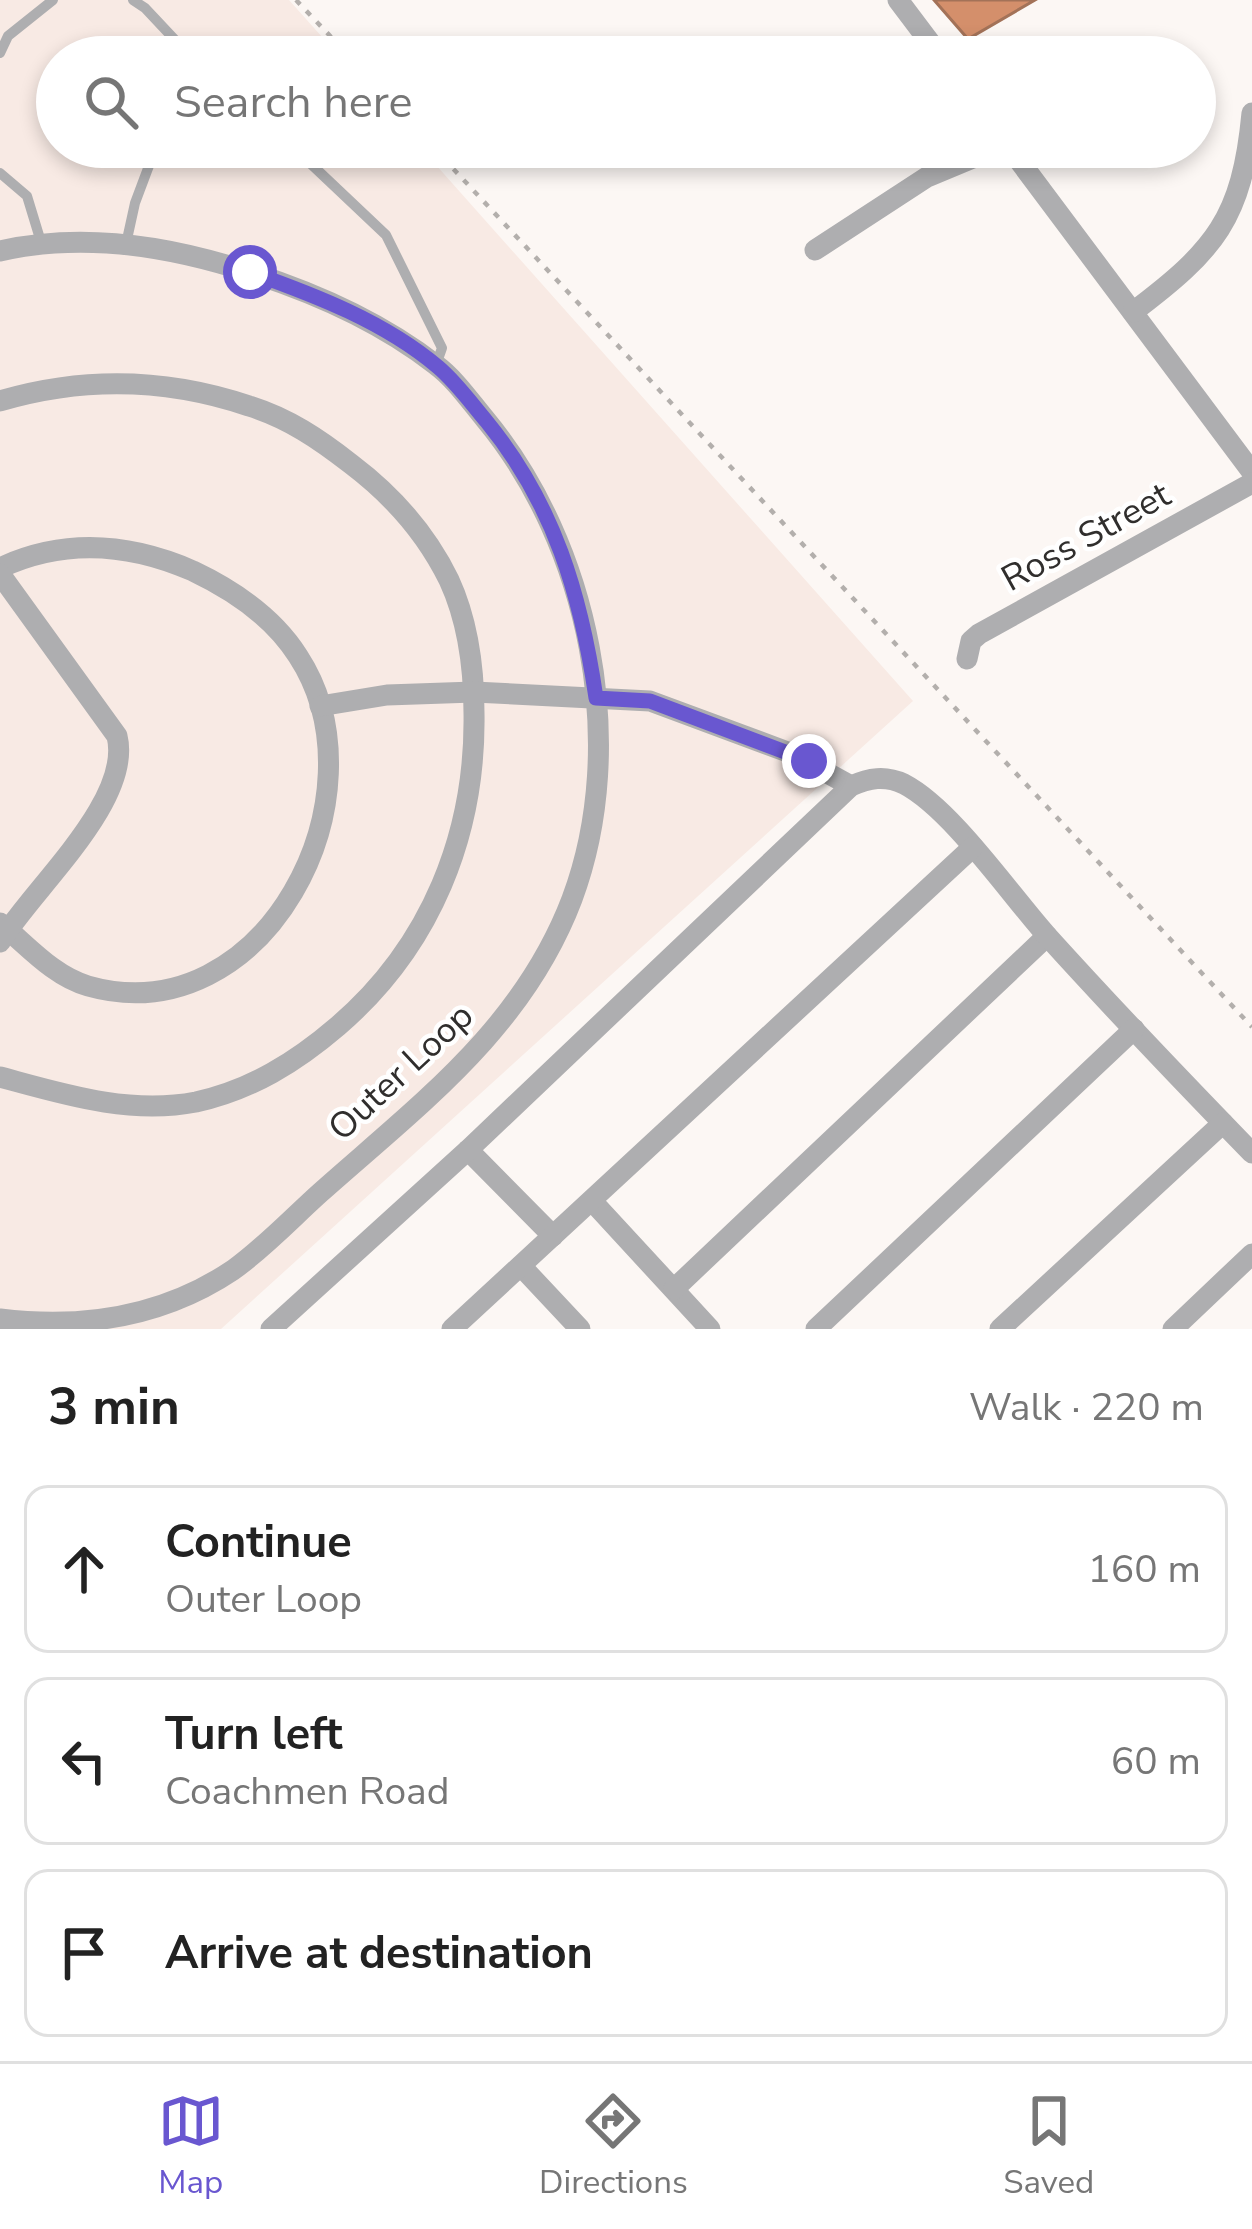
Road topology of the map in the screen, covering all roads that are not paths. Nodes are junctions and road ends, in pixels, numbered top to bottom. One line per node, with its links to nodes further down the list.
1 (53, 0): 6 (lane)
2 (133, 0): 4 (lane)
3 (898, 0): 5 (street)
4 (172, 36)
5 (925, 36)
6 (0, 52)
7 (1252, 113): 17 (street)
8 (148, 168): 14 (lane)
9 (315, 168): 18 (lane)
10 (949, 168): 15 (street)
11 (1025, 168): 17 (street)
12 (0, 173): 13 (lane)
13 (41, 242): 14 (street, Outer Loop); 16 (street, Outer Loop)
14 (126, 244): 18 (street, Outer Loop)
15 (815, 250)
16 (0, 251)
17 (1133, 312): 20 (street)
18 (436, 365): 25 (street, Outer Loop)
19 (0, 401): 24 (street)
20 (1252, 472)
21 (1252, 483): 23 (street, Ross Street)
22 (0, 571): 26 (street); 29 (street)
23 (968, 659)
24 (474, 692): 25 (street); 26 (street); 32 (street)
25 (596, 698): 27 (street); 41 (street, Outer Loop)
26 (320, 706): 29 (street)
27 (851, 786): 28 (street); 34 (street)
28 (973, 848): 30 (street); 36 (street)
29 (3, 932)
30 (1047, 936): 31 (street); 40 (street)
31 (1134, 1029): 33 (street); 46 (street)
32 (0, 1077)
33 (1223, 1124): 35 (street); 47 (street)
34 (468, 1150): 37 (street); 42 (street)
35 (1252, 1154)
36 (592, 1201): 37 (street); 40 (street)
37 (553, 1236): 39 (street)
38 (1252, 1254): 48 (street)
39 (521, 1266): 43 (street); 44 (street)
40 (674, 1289): 45 (street)
41 (0, 1319)
42 (271, 1329)
43 (452, 1329)
44 (580, 1329)
45 (710, 1329)
46 (816, 1329)
47 (1000, 1329)
48 (1173, 1329)

